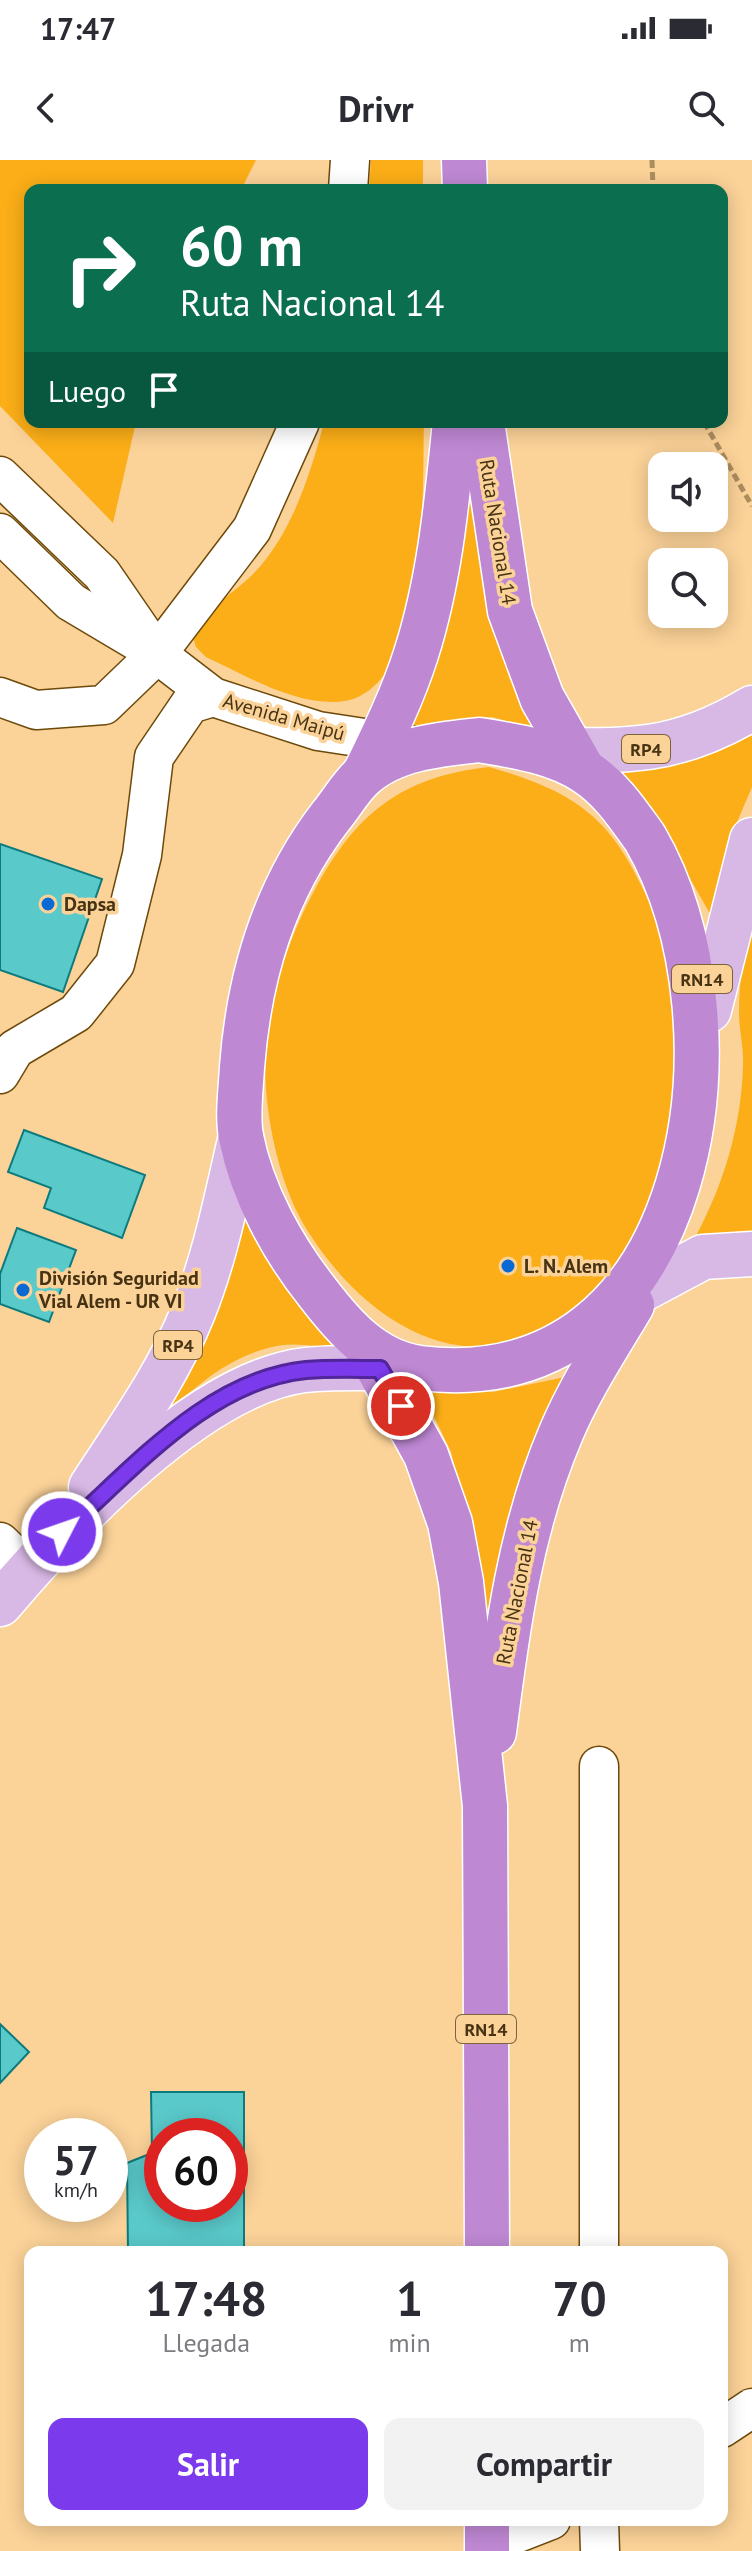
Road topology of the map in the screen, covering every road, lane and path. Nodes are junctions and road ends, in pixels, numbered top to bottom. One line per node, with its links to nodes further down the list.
1 (350, 160): 4 (street)
2 (464, 160): 5 (highway)
3 (652, 160): 6 (path)
4 (348, 184)
5 (465, 184)
6 (653, 184)
7 (297, 428): 14 (street)
8 (454, 428): 19 (highway, Ruta Nacional 14 / RN14)
9 (483, 428): 18 (highway, Ruta Nacional 14 / RN14)
10 (707, 428): 12 (path)
11 (0, 476): 14 (street, Avenida Maipú)
12 (752, 506)
13 (0, 533): 14 (street, Avenida Maipú)
14 (157, 654): 15 (street); 16 (street, Avenida Maipú)
15 (0, 697)
16 (213, 697): 19 (street, Avenida Maipú); 22 (street)
17 (752, 708): 18 (main road, RP4)
18 (562, 756): 19 (highway, RN14); 21 (highway, RN14)
19 (373, 758): 23 (highway, RN14)
20 (752, 840): 21 (main road)
21 (709, 1010): 25 (highway, RN14)
22 (0, 1074)
23 (241, 1136): 26 (highway, RN14); 27 (main road, RP4)
24 (752, 1254): 25 (main road)
25 (637, 1285): 26 (highway, RN14); 31 (highway, Ruta Nacional 14 / RN14)
26 (388, 1362): 27 (main road, RP4); 31 (highway, Ruta Nacional 14 / RN14)
27 (62, 1532): 28 (main road, RP4)
28 (14, 1556): 29 (main road, RP4)
29 (0, 1604)
30 (599, 1766): 33 (street)
31 (485, 1806): 32 (highway, Ruta Nacional 14 / RN14)
32 (487, 2246)
33 (599, 2246)
34 (752, 2408): 35 (street)
35 (728, 2424)
36 (531, 2526): 38 (street)
37 (599, 2526): 39 (street)
38 (487, 2539)
39 (600, 2551)

